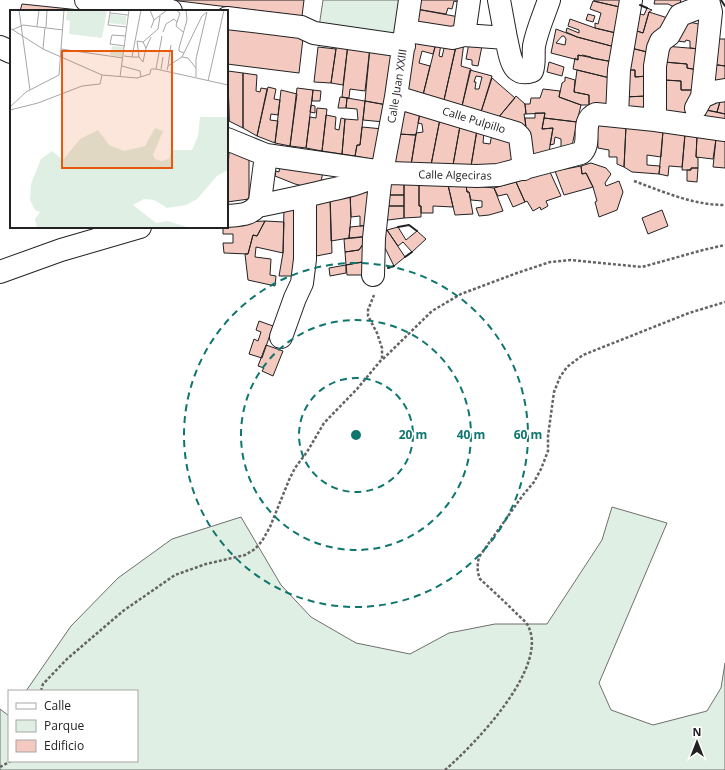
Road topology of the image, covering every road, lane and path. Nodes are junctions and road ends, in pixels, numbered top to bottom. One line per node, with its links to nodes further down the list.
1 (86, 0): 9 (street)
2 (410, 0): 13 (street, Calle Juan XXIII)
3 (469, 0): 12 (street)
4 (499, 0): 14 (street)
5 (549, 0): 14 (street)
6 (631, 0): 21 (street)
7 (705, 0): 22 (street)
8 (708, 0): 15 (street)
9 (163, 10)
10 (228, 18): 13 (street)
11 (725, 24): 15 (street)
12 (464, 35): 13 (street); 14 (street)
13 (405, 38): 19 (street, Calle Juan XXIII)
14 (506, 38)
15 (708, 40): 20 (street)
16 (0, 47): 17 (street)
17 (10, 52)
18 (725, 90): 20 (street)
19 (396, 97): 27 (street, Calle Pulpillo); 28 (street, Calle Juan XXIII)
20 (702, 97): 23 (street)
21 (617, 116): 22 (street, Calle Algeciras); 27 (street, Calle Algeciras)
22 (655, 120): 23 (street, Calle Algeciras)
23 (692, 126): 24 (street, Calle Algeciras)
24 (725, 130)
25 (228, 139): 26 (street, Calle Algeciras)
26 (266, 155): 28 (street, Calle Algeciras); 32 (street)
27 (524, 169): 28 (street, Calle Algeciras)
28 (382, 172): 30 (street); 37 (street, Calle Juan XXIII)
29 (634, 182): 31 (path)
30 (305, 197): 32 (street); 39 (street)
31 (725, 205)
32 (258, 206): 33 (street)
33 (228, 216)
34 (137, 228): 36 (street)
35 (724, 246): 40 (path)
36 (0, 272)
37 (373, 275): 40 (path)
38 (725, 302): 44 (path)
39 (281, 337)
40 (382, 359): 41 (path)
41 (41, 690)
42 (9, 762): 43 (path)
43 (0, 767)
44 (445, 770)

